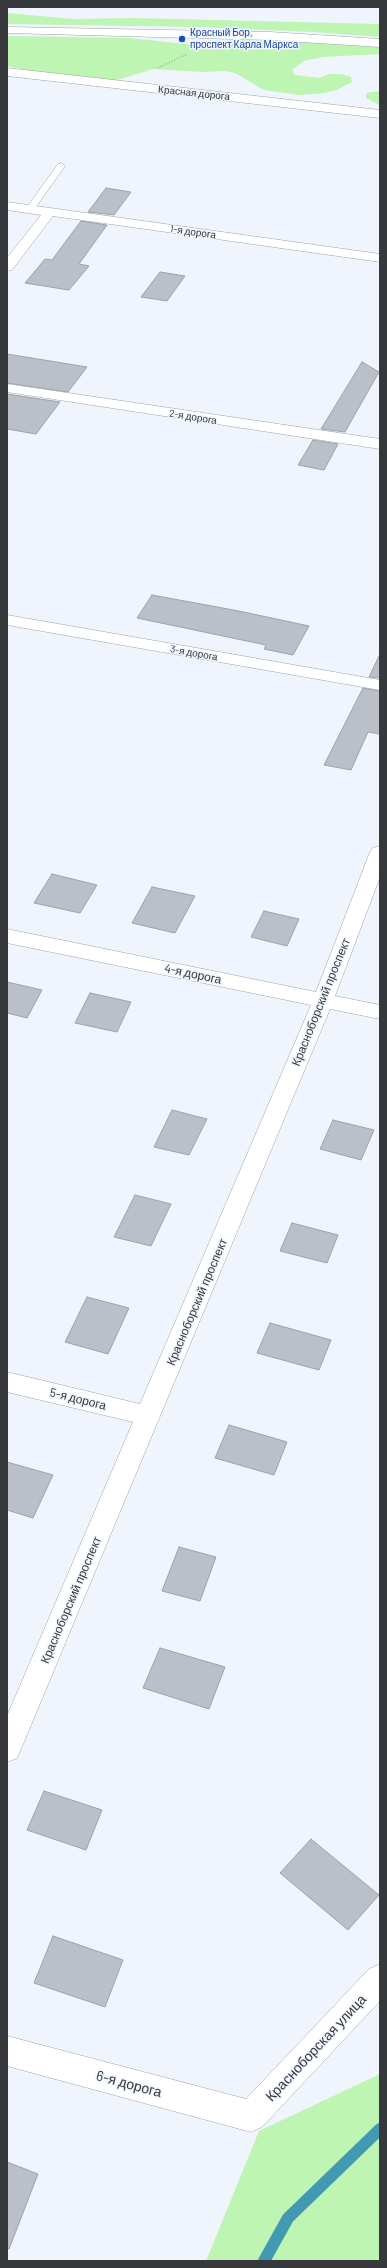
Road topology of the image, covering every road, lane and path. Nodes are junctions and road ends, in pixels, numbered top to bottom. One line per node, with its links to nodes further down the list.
1 (7, 30): 2 (street)
2 (380, 43)
3 (189, 53): 5 (path)
4 (7, 72): 5 (street, Красная дорога)
5 (126, 85): 6 (street, Красная дорога)
6 (380, 114)
7 (61, 166): 9 (lane)
8 (7, 206): 9 (street, 1-я дорога)
9 (30, 209): 10 (street, 1-я дорога)
10 (50, 212): 11 (street, 1-я дорога); 12 (street)
11 (380, 258)
12 (7, 267)
13 (7, 388): 14 (street, 2-я дорога)
14 (380, 444)
15 (7, 620): 16 (street, 3-я дорога)
16 (380, 685)
17 (380, 852): 19 (street, Красноборский проспект)
18 (7, 936): 19 (street, 4-я дорога)
19 (323, 1000): 20 (street, 4-я дорога); 22 (street, Красноборский проспект)
20 (380, 1012)
21 (7, 1382): 22 (street, 5-я дорога)
22 (149, 1416): 23 (street, Красноборский проспект)
23 (7, 1749)
24 (380, 1979): 26 (street, Красноборская улица)
25 (7, 2051): 26 (street, 6-я дорога)
26 (251, 2116)

